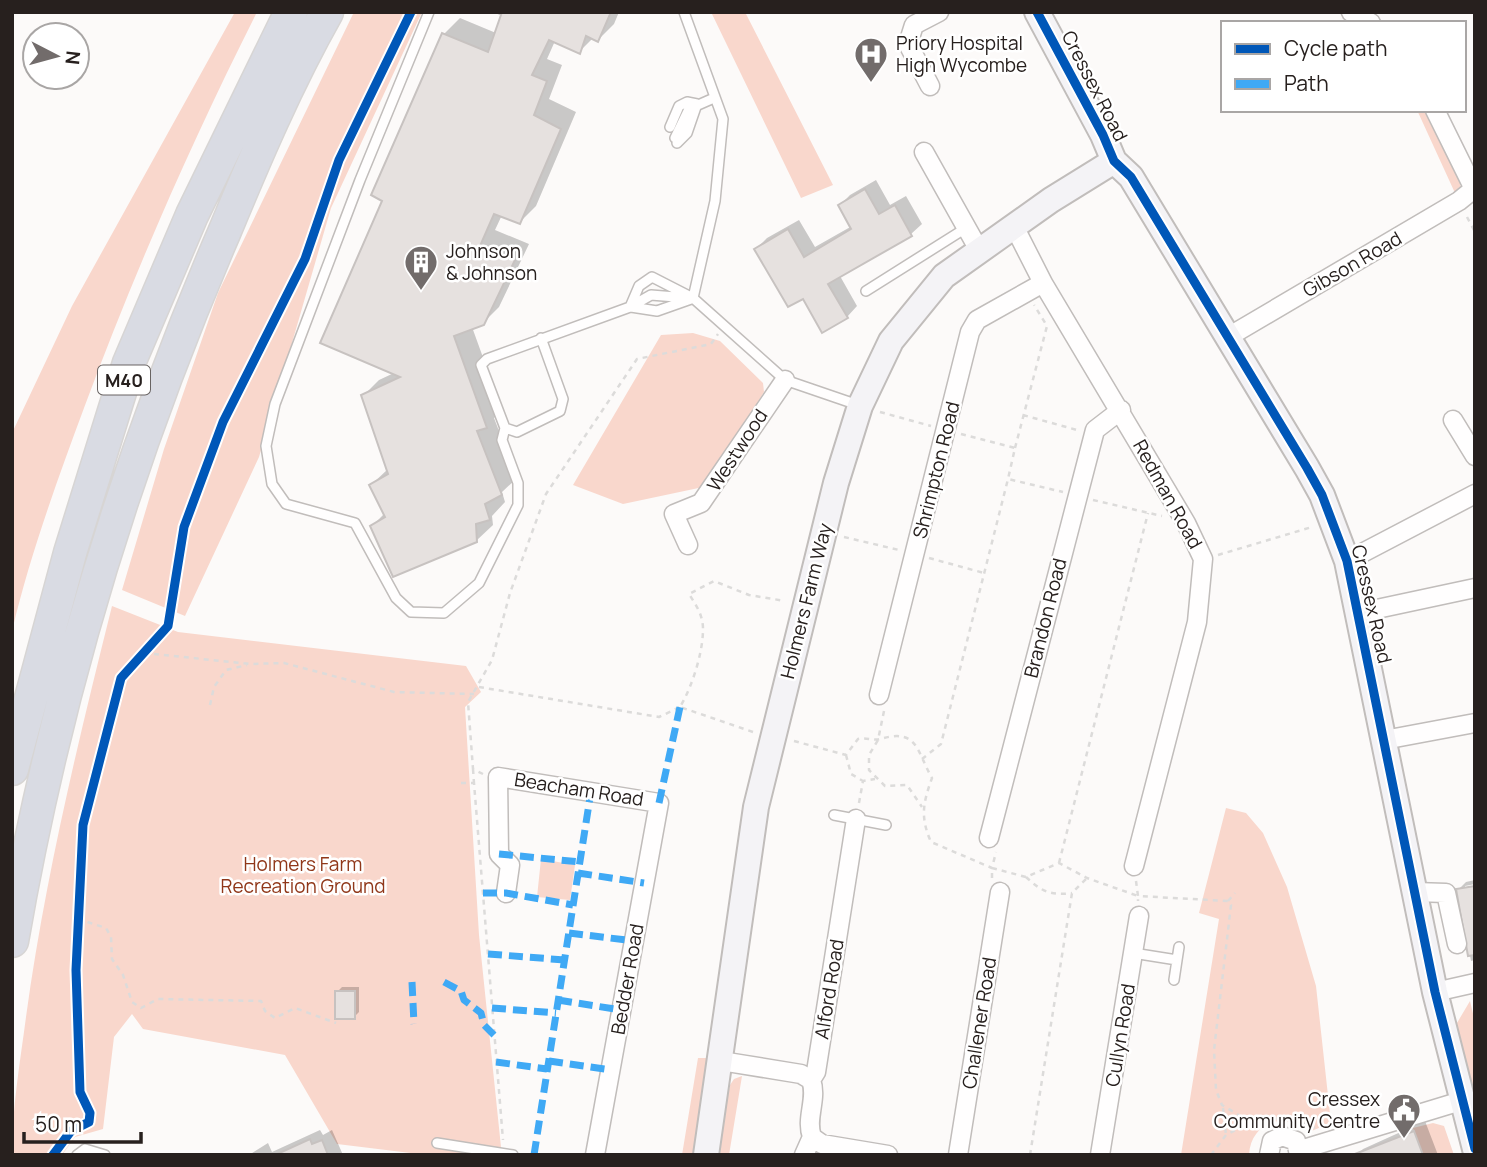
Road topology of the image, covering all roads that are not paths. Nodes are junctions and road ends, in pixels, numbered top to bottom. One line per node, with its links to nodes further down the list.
1 (290, 12): 41 (highway, M40)
2 (327, 12): 52 (highway, M40)
3 (429, 12): 31 (lane)
4 (684, 12): 10 (lane)
5 (939, 12): 9 (street)
6 (1037, 12): 16 (street, Cressex Road)
7 (1351, 12): 8 (street)
8 (1367, 21)
9 (930, 86)
10 (714, 98): 11 (lane); 23 (lane)
11 (697, 104): 13 (lane); 14 (lane)
12 (1436, 112): 17 (street)
13 (670, 127)
14 (676, 141)
15 (924, 152): 18 (street)
16 (1114, 161): 19 (street, Holmers Farm Way); 25 (street, Cressex Road)
17 (1474, 189): 25 (street, Gibson Road)
18 (966, 228): 20 (street); 22 (lane)
19 (1015, 228): 20 (street, Holmers Farm Way); 21 (street, Redman Road)
20 (979, 250): 28 (street, Holmers Farm Way)
21 (1043, 283): 29 (street, Redman Road); 38 (street, Shrimpton Road)
22 (866, 291)
23 (693, 298): 24 (lane); 24 (lane); 24 (lane); 27 (lane)
24 (630, 307): 26 (lane)
25 (1228, 337): 35 (street, Cressex Road)
26 (541, 338): 31 (lane); 31 (lane)
27 (785, 380): 28 (lane); 34 (street, Westwood)
28 (860, 406): 60 (street, Holmers Farm Way)
29 (1121, 410): 46 (street, Brandon Road); 47 (street, Redman Road)
30 (1452, 420): 32 (street)
31 (505, 428)
32 (1475, 456)
33 (1475, 494): 35 (street)
34 (688, 545)
35 (1347, 561): 37 (street, Cressex Road)
36 (1475, 588): 37 (street)
37 (1358, 613): 40 (street, Cressex Road)
38 (879, 695)
39 (1475, 723): 40 (street)
40 (1384, 740): 50 (street, Cressex Road)
41 (12, 769)
42 (659, 803): 48 (street, Beacham Road); 70 (street, Bedder Road)
43 (834, 815): 44 (lane)
44 (856, 820): 45 (lane); 61 (street, Alford Road)
45 (886, 825)
46 (989, 838)
47 (1134, 866)
48 (506, 892)
49 (1000, 892): 74 (street, Challener Road)
50 (1415, 892): 53 (street); 59 (street, Cressex Road)
51 (1139, 916): 55 (street, Cullyn Road)
52 (12, 941)
53 (1457, 944)
54 (1179, 947): 56 (lane)
55 (1133, 953): 56 (lane); 75 (street, Cullyn Road)
56 (1177, 960): 57 (lane)
57 (1174, 980)
58 (1475, 983): 59 (street)
59 (1435, 992): 62 (street, Cressex Road)
60 (720, 1061): 61 (street); 71 (street, Holmers Farm Way)
61 (811, 1080): 63 (street, Alford Road)
62 (1461, 1101): 65 (street, Cressex Road); 66 (street)
63 (811, 1137): 72 (street, Alford Road); 73 (street)
64 (437, 1143): 69 (lane)
65 (1475, 1150)
66 (1299, 1153): 76 (street)
67 (77, 1155): 68 (lane)
68 (105, 1155)
69 (513, 1155)
70 (595, 1155)
71 (706, 1155)
72 (804, 1155)
73 (888, 1155)
74 (958, 1155)
75 (1100, 1155)
76 (1269, 1155)

